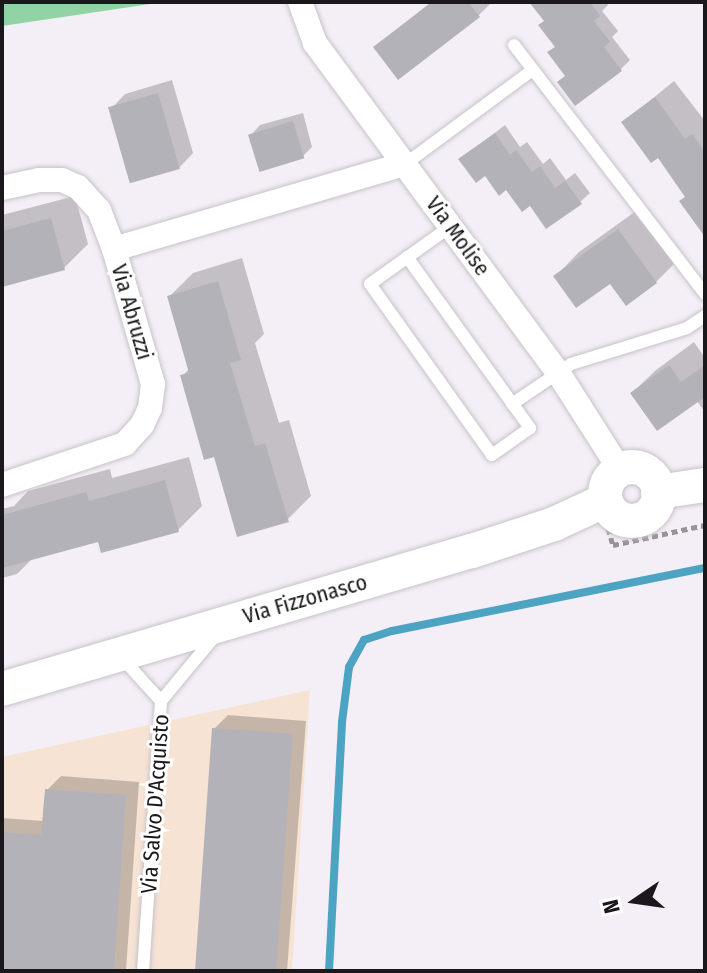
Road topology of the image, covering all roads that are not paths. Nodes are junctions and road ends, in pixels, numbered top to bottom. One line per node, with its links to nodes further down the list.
1 (300, 2): 4 (street, Via Molise)
2 (514, 45): 3 (lane)
3 (531, 71): 4 (lane); 9 (lane)
4 (405, 164): 6 (street, Via Molise); 7 (street, Via Abruzzi)
5 (2, 188): 7 (street)
6 (451, 226): 8 (lane); 11 (street, Via Molise)
7 (114, 249): 14 (street, Via Abruzzi)
8 (407, 257): 12 (lane); 12 (lane)
9 (705, 294)
10 (705, 316): 11 (lane)
11 (557, 371): 12 (lane); 13 (street, Via Molise)
12 (512, 404)
13 (620, 470): 16 (main road); 17 (main road)
14 (2, 485)
15 (705, 485): 16 (main road)
16 (658, 492): 17 (main road)
17 (606, 500): 18 (main road, Via Fizzonasco)
18 (227, 621): 19 (main road, Via Fizzonasco); 21 (lane)
19 (118, 654): 20 (main road, Via Fizzonasco); 21 (lane, Via Salvo D'Acquisto)
20 (2, 689)
21 (161, 701): 22 (lane, Via Salvo D'Acquisto)
22 (143, 971)

